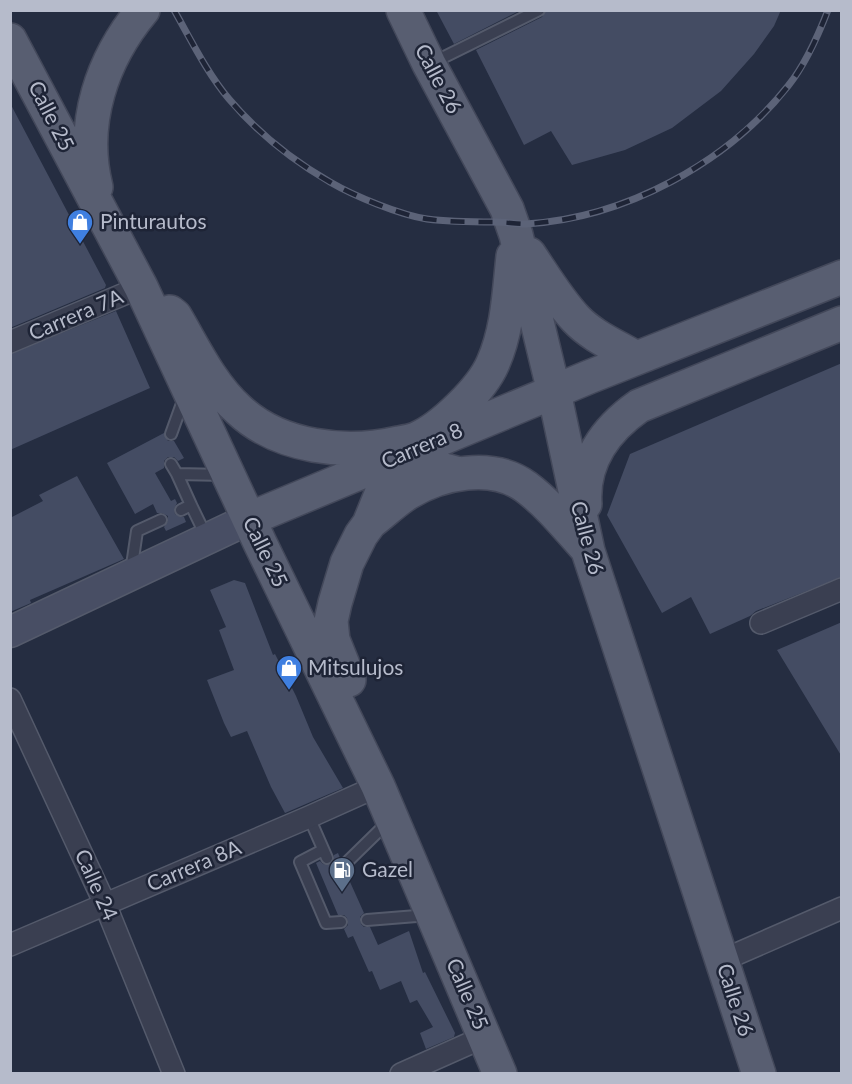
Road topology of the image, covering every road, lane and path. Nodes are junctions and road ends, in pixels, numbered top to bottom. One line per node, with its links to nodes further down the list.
1 (143, 10): 6 (main road)
2 (403, 10): 5 (main road, Calle 26)
3 (539, 10): 5 (lane)
4 (14, 55): 6 (main road, Calle 25)
5 (429, 64): 7 (main road, Calle 26)
6 (105, 220): 9 (main road, Calle 25)
7 (516, 235): 9 (main road); 14 (main road); 18 (main road, Calle 26)
8 (842, 277): 10 (main road, Carrera 8)
9 (141, 287): 12 (street, Carrera 7A); 17 (main road, Calle 25)
10 (736, 317): 13 (main road, Carrera 8); 15 (main road)
11 (842, 323): 15 (main road)
12 (10, 342)
13 (670, 344): 14 (main road, Carrera 8); 16 (main road)
14 (636, 357): 18 (main road, Carrera 8)
15 (744, 364): 16 (main road)
16 (689, 386): 27 (main road)
17 (188, 389): 19 (lane); 22 (main road, Calle 25)
18 (554, 392): 20 (main road, Carrera 8); 27 (main road, Calle 26)
19 (171, 434)
20 (396, 457): 21 (main road); 23 (main road, Carrera 8); 25 (main road)
21 (459, 474): 25 (main road); 27 (main road)
22 (230, 475): 23 (main road, Calle 25); 26 (lane)
23 (249, 519): 26 (street, Carrera 8); 33 (main road, Calle 25)
24 (160, 520): 28 (lane)
25 (369, 524): 33 (main road)
26 (207, 538): 28 (street, Carrera 8)
27 (588, 551): 43 (main road, Calle 26)
28 (131, 575): 31 (street, Carrera 8)
29 (842, 590): 30 (street)
30 (761, 623)
31 (10, 632)
32 (10, 699): 37 (street, Calle 24)
33 (378, 786): 34 (street, Carrera 8A); 35 (main road, Calle 25)
34 (309, 817): 37 (street, Carrera 8A); 41 (lane)
35 (392, 818): 36 (lane); 39 (main road, Calle 25)
36 (344, 866)
37 (105, 904): 42 (street, Carrera 8A); 45 (street, Calle 24)
38 (842, 908): 43 (street)
39 (434, 915): 40 (lane); 44 (main road, Calle 25)
40 (367, 920)
41 (342, 922)
42 (10, 945)
43 (723, 960): 48 (main road, Calle 26)
44 (484, 1037): 46 (street); 47 (main road, Calle 25)
45 (174, 1074)
46 (401, 1074)
47 (500, 1074)
48 (759, 1074)

